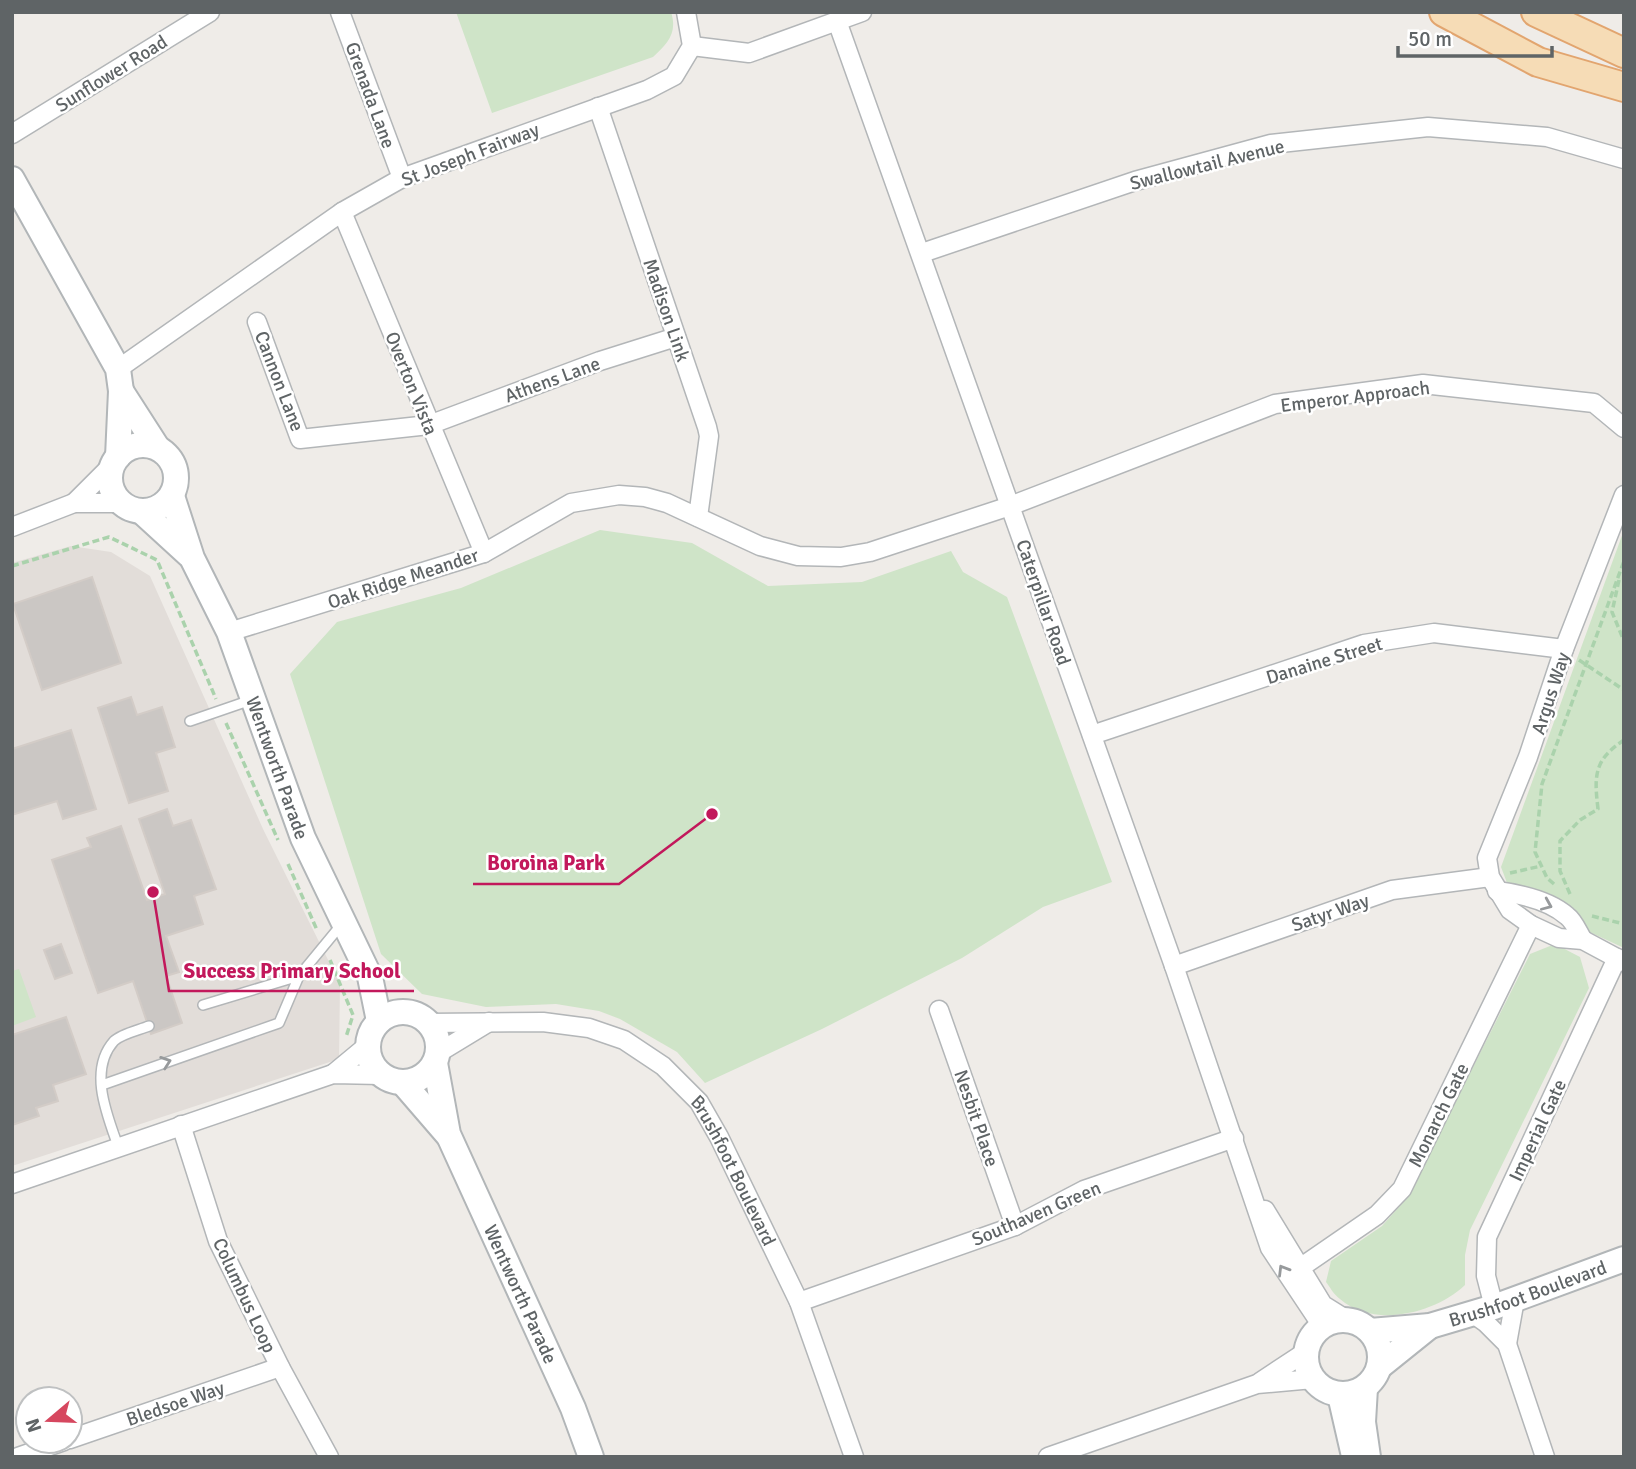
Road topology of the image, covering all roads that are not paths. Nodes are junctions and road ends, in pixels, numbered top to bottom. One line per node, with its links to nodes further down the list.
1 (340, 12): 14 (street, Grenada Lane)
2 (686, 12): 8 (street)
3 (862, 12): 7 (street)
4 (1444, 12): 10 (main road)
5 (1536, 12): 9 (main road)
6 (209, 13): 12 (street, Sunflower Road)
7 (837, 21): 8 (street); 17 (street, Caterpillar Road)
8 (692, 46): 11 (street, St Joseph Fairway)
9 (1624, 53)
10 (1624, 87)
11 (598, 107): 14 (street, St Joseph Fairway); 19 (street, Madison Link)
12 (12, 134)
13 (1624, 159): 17 (street, Swallowtail Avenue)
14 (402, 178): 16 (street, St Joseph Fairway)
15 (12, 179): 20 (street)
16 (342, 212): 20 (street, St Joseph Fairway); 21 (street, Overton Vista)
17 (922, 254): 28 (street, Caterpillar Road)
18 (257, 322): 21 (street, Cannon Lane)
19 (677, 337): 21 (street, Athens Lane); 30 (street, Madison Link)
20 (119, 380): 23 (street); 24 (street)
21 (429, 425): 32 (street, Overton Vista)
22 (1624, 428): 28 (street, Emperor Approach)
23 (156, 447): 24 (street); 26 (street)
24 (115, 461): 27 (street); 29 (street)
25 (1624, 495): 35 (street, Argus Way)
26 (172, 496): 29 (street); 33 (street, Wentworth Parade)
27 (74, 503): 29 (street); 31 (street)
28 (1010, 506): 30 (street, Oak Ridge Meander); 38 (street, Caterpillar Road)
29 (132, 508): 33 (street, Wentworth Parade)
30 (698, 517): 32 (street, Oak Ridge Meander)
31 (12, 527)
32 (484, 553): 34 (street, Oak Ridge Meander)
33 (192, 558): 34 (street, Wentworth Parade)
34 (229, 632): 36 (street, Wentworth Parade)
35 (1564, 649): 38 (street, Danaine Street); 39 (street, Argus Way)
36 (253, 699): 37 (lane); 40 (street, Wentworth Parade)
37 (190, 721)
38 (1092, 735): 44 (street, Caterpillar Road)
39 (1494, 884): 41 (street); 42 (street, one-way to 42); 44 (street, Satyr Way)
40 (342, 924): 45 (lane); 46 (street, Wentworth Parade)
41 (1531, 925): 42 (street); 67 (street, Monarch Gate)
42 (1583, 940): 43 (street)
43 (1620, 960): 70 (street, Imperial Gate)
44 (1174, 966): 61 (street, Caterpillar Road)
45 (299, 976): 47 (lane); 58 (lane, one-way to 45)
46 (369, 977): 49 (street, Wentworth Parade); 50 (street, Wentworth Parade)
47 (203, 1005)
48 (939, 1010): 65 (street, Nesbit Place)
49 (403, 1012): 50 (street); 52 (street)
50 (380, 1021): 54 (street)
51 (489, 1022): 52 (street, Brushfoot Boulevard); 55 (street); 69 (street, Brushfoot Boulevard)
52 (428, 1023): 55 (street)
53 (149, 1026): 58 (lane)
54 (368, 1045): 56 (street); 57 (street)
55 (436, 1058): 57 (street); 60 (street, Wentworth Parade)
56 (333, 1074): 57 (street); 59 (street)
57 (392, 1079): 60 (street, Wentworth Parade)
58 (102, 1085): 62 (lane)
59 (181, 1125): 62 (street); 77 (street, Columbus Loop)
60 (448, 1134): 85 (street, Wentworth Parade)
61 (1234, 1138): 63 (street, Caterpillar Road); 65 (street, Southaven Green)
62 (118, 1146): 64 (street)
63 (1249, 1183): 67 (street, Caterpillar Road); 72 (street, Caterpillar Road, one-way to 63)
64 (12, 1184)
65 (1014, 1226): 69 (street, Southaven Green)
66 (1624, 1259): 68 (street, Brushfoot Boulevard)
67 (1300, 1268): 71 (street, Caterpillar Road)
68 (1521, 1297): 70 (street, Brushfoot Boulevard); 75 (street)
69 (799, 1302): 86 (street, Brushfoot Boulevard)
70 (1483, 1310): 73 (street, Brushfoot Boulevard); 75 (street)
71 (1347, 1320): 72 (street); 74 (street)
72 (1322, 1326): 76 (street)
73 (1430, 1326): 74 (street, Brushfoot Boulevard); 78 (street, Brushfoot Boulevard)
74 (1370, 1331): 78 (street)
75 (1507, 1344): 90 (street)
76 (1307, 1351): 79 (street); 80 (street)
77 (280, 1367): 83 (street, Bledsoe Way); 84 (street, Columbus Loop)
78 (1379, 1367): 81 (street)
79 (1313, 1379): 80 (street); 82 (street)
80 (1257, 1384): 87 (street)
81 (1365, 1388): 82 (street); 89 (street)
82 (1340, 1395): 88 (street)
83 (84, 1434)
84 (329, 1457)
85 (591, 1457)
86 (854, 1457)
87 (1048, 1457)
88 (1354, 1457)
89 (1368, 1457)
90 (1545, 1457)

